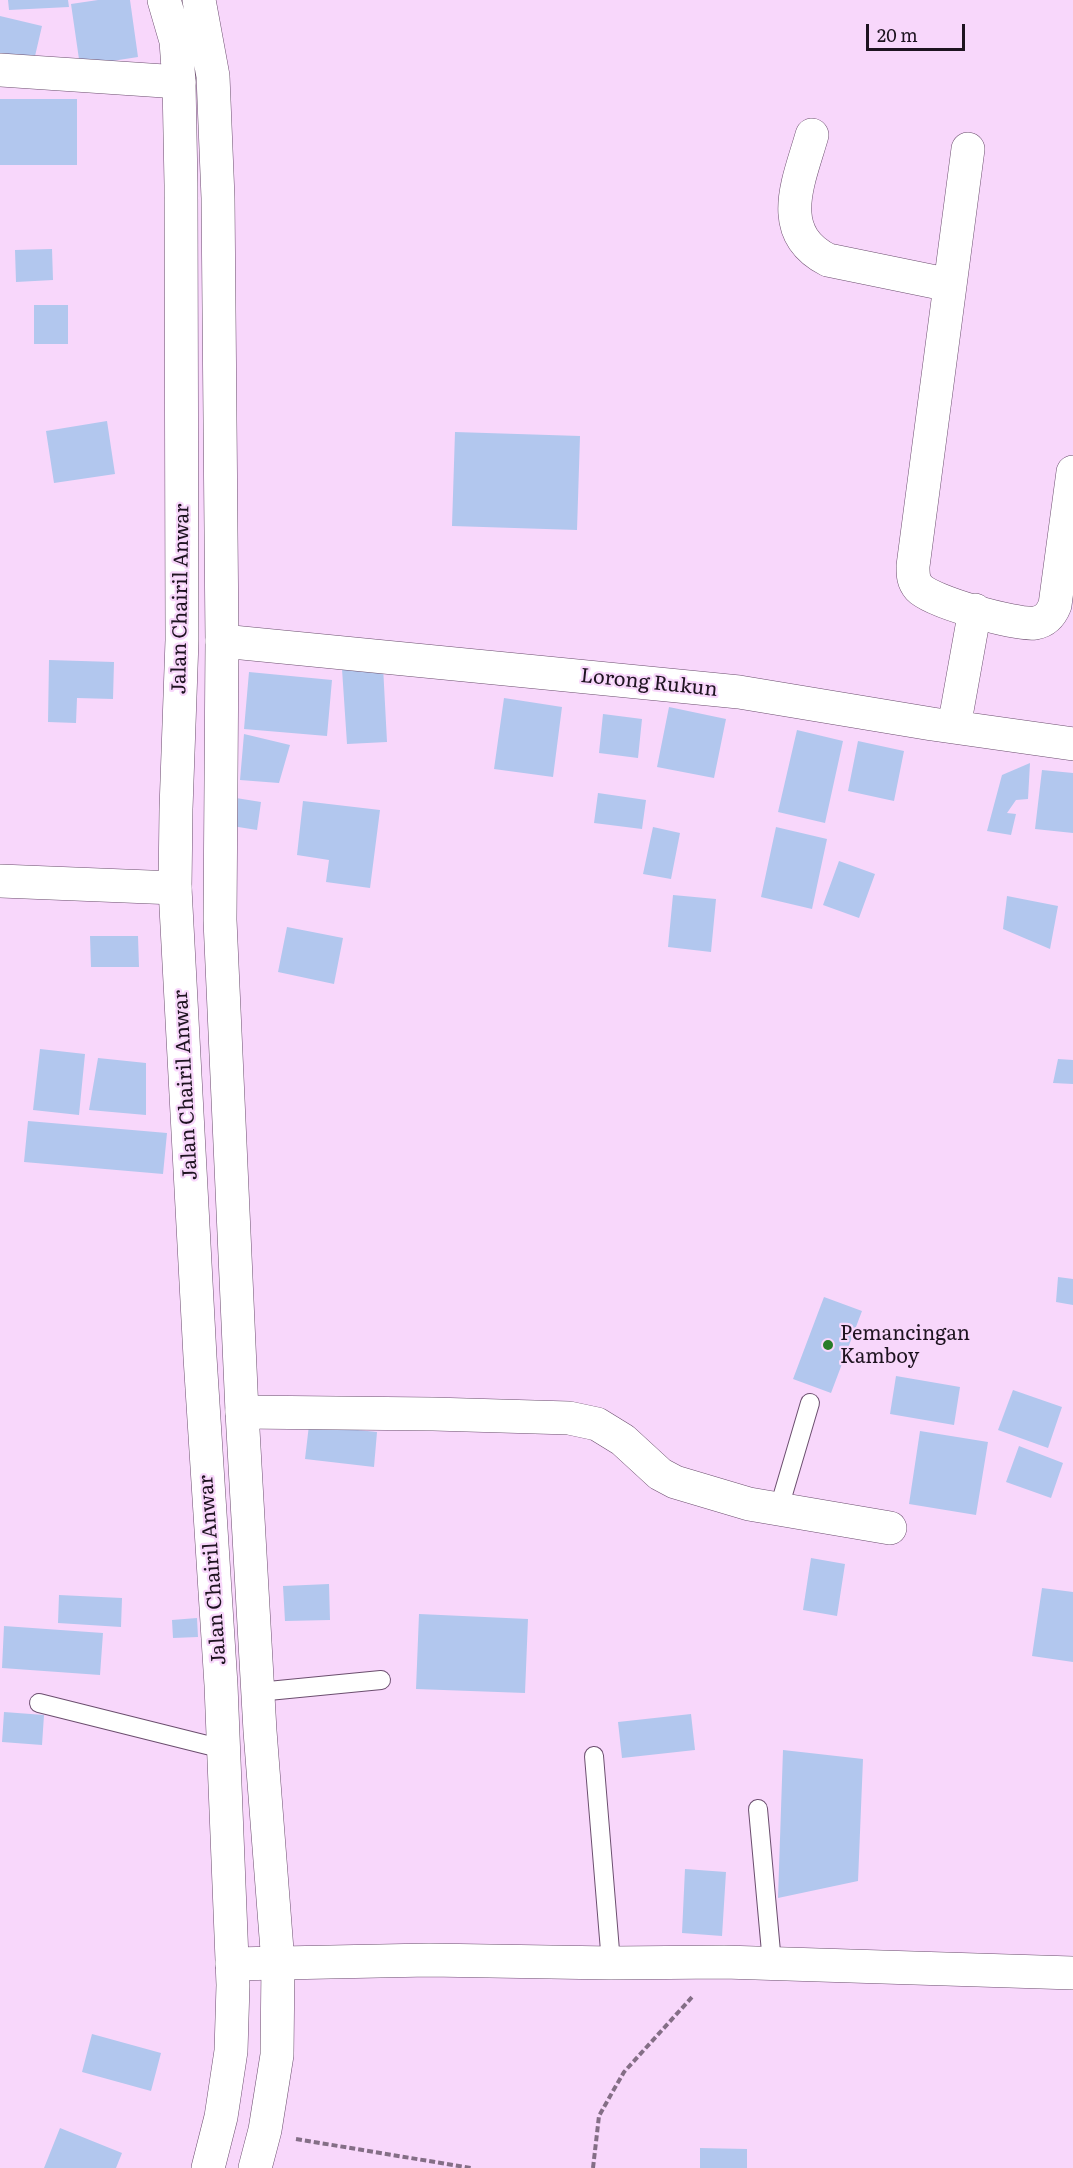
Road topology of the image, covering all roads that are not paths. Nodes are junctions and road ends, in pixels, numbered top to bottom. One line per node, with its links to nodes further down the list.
1 (164, 0): 4 (main road, Jalan Chairil Anwar)
2 (199, 0): 9 (main road, Jalan Chairil Anwar)
3 (0, 70): 4 (main road)
4 (179, 82): 10 (main road, Jalan Chairil Anwar)
5 (812, 135): 7 (main road)
6 (968, 149): 7 (main road)
7 (950, 285): 11 (main road)
8 (1073, 472): 11 (main road)
9 (221, 515): 10 (main road); 12 (main road, Jalan Chairil Anwar)
10 (182, 518): 16 (main road, Jalan Chairil Anwar)
11 (975, 610): 13 (main road)
12 (222, 641): 13 (main road, Lorong Rukun); 18 (main road, Jalan Chairil Anwar)
13 (954, 727): 14 (main road, Lorong Rukun)
14 (1073, 744)
15 (0, 881): 16 (main road)
16 (176, 888): 24 (main road, Jalan Chairil Anwar)
17 (810, 1403): 19 (lane)
18 (242, 1412): 19 (main road); 22 (main road, Jalan Chairil Anwar)
19 (778, 1508): 20 (main road)
20 (890, 1528)
21 (381, 1680): 22 (lane)
22 (258, 1692): 27 (main road, Jalan Chairil Anwar)
23 (39, 1703): 24 (lane)
24 (223, 1749): 29 (main road, Jalan Chairil Anwar)
25 (594, 1756): 28 (lane)
26 (758, 1809): 30 (lane)
27 (278, 1963): 28 (main road); 29 (main road); 33 (main road, Jalan Chairil Anwar)
28 (611, 1963): 30 (main road)
29 (232, 1964): 32 (main road, Jalan Chairil Anwar)
30 (772, 1964): 31 (main road)
31 (1073, 1973)
32 (208, 2168)
33 (255, 2168)

